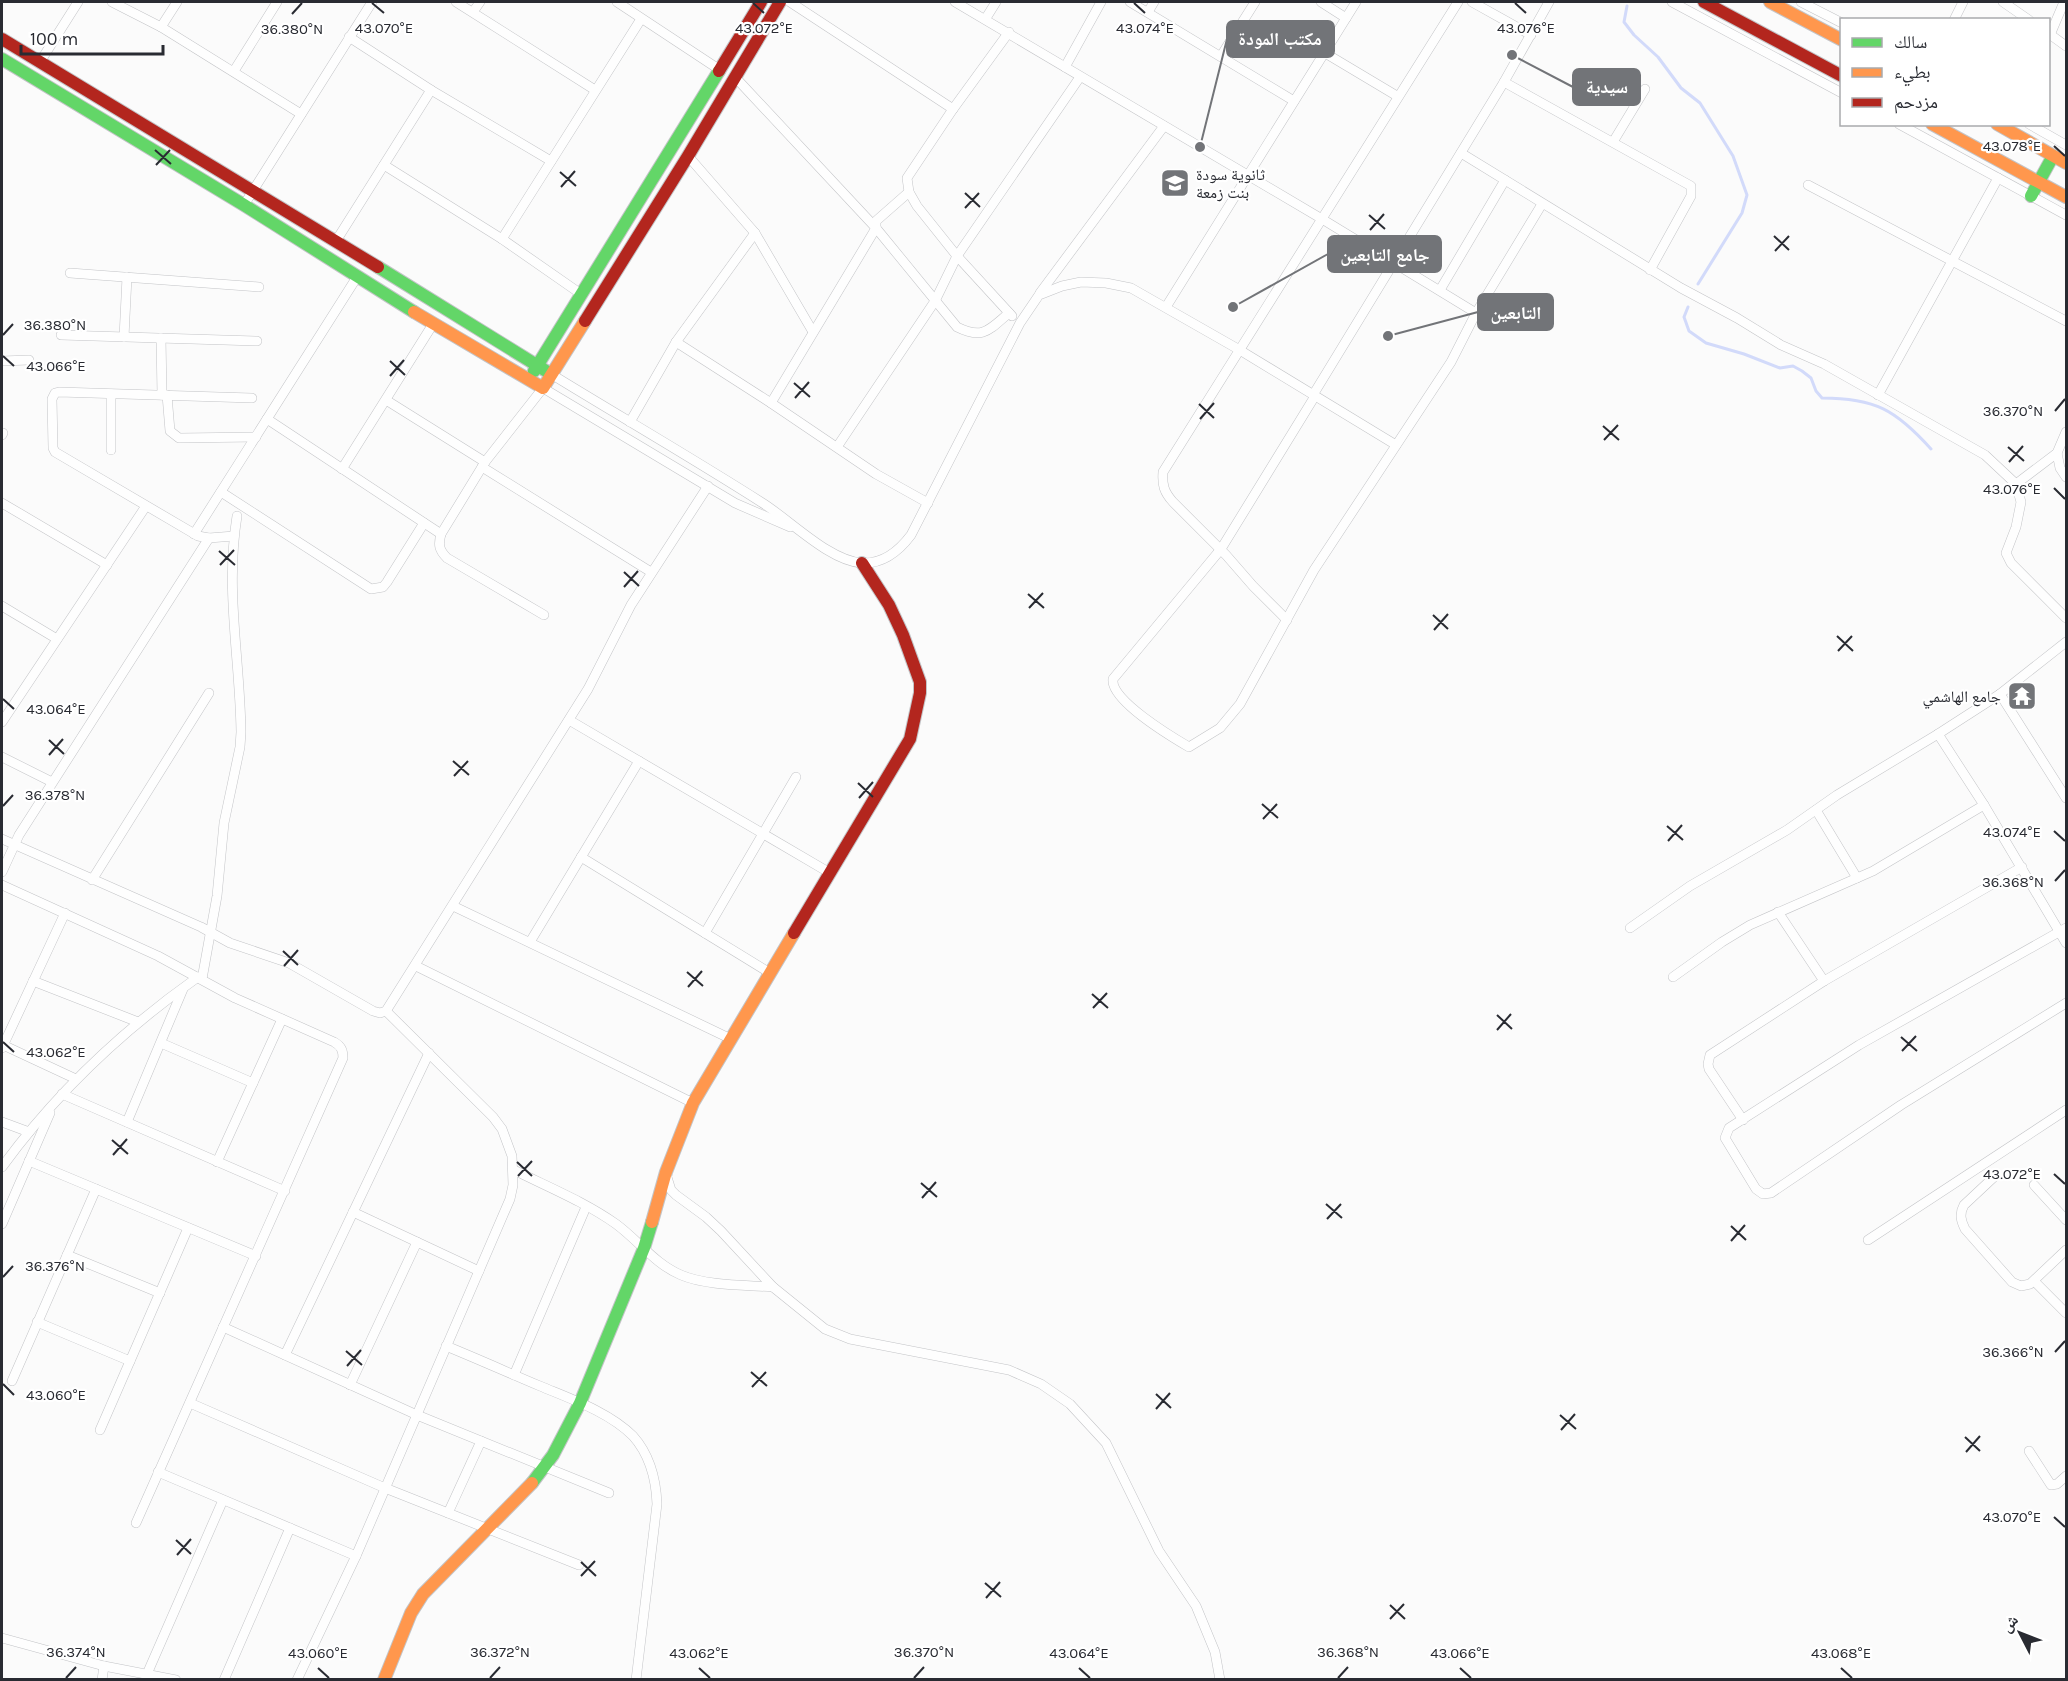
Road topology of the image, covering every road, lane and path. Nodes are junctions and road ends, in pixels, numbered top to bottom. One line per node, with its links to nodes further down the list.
1 (78, 2): 50 (street)
2 (112, 2): 38 (street)
3 (177, 2): 38 (street)
4 (277, 2): 53 (street)
5 (372, 2): 43 (street)
6 (456, 2): 30 (street)
7 (480, 2): 30 (street)
8 (617, 2): 36 (street)
9 (761, 2): 52 (street)
10 (780, 2): 55 (street)
11 (790, 2): 64 (street)
12 (955, 2): 32 (street)
13 (996, 2): 32 (street)
14 (1101, 2): 51 (street)
15 (1130, 2): 31 (street)
16 (1154, 2): 31 (street)
17 (1255, 2): 48 (street)
18 (1321, 2): 33 (street)
19 (1356, 2): 33 (street)
20 (1458, 2): 62 (street)
21 (1472, 2): 41 (street)
22 (1549, 2): 41 (street)
23 (1672, 2): 61 (street)
24 (1704, 2): 54 (street)
25 (1770, 2): 45 (street)
26 (1801, 2): 37 (street)
27 (1963, 2): 34 (street)
28 (2003, 2): 35 (street)
29 (2064, 2): 40 (street)
30 (473, 12): 60 (street)
31 (1148, 12): 48 (street)
32 (986, 18): 39 (street)
33 (1346, 18): 47 (street)
34 (1955, 18)
35 (2026, 18)
36 (642, 19): 52 (street); 60 (street)
37 (1840, 22)
38 (161, 27): 53 (street)
39 (1009, 32): 51 (street); 64 (street)
40 (2050, 32)
41 (1531, 35): 57 (street)
42 (2050, 35): 46 (street)
43 (349, 37): 59 (street); 65 (street)
44 (2, 39): 50 (street)
45 (1840, 39)
46 (2067, 46)
47 (1325, 53): 62 (street); 63 (street)
48 (1221, 56): 63 (street)
49 (2, 59): 89 (street)
50 (40, 62): 84 (street)
51 (1065, 67): 56 (street)
52 (720, 70): 105 (street)
53 (234, 71): 65 (street)
54 (1840, 75)
55 (735, 77): 74 (street); 92 (street)
56 (1080, 77): 66 (street); 96 (street)
57 (1504, 82): 71 (street); 73 (street)
58 (1645, 89): 71 (street)
59 (431, 90): 76 (street); 78 (street)
60 (595, 90): 76 (street)
61 (1840, 92)
62 (1397, 96): 91 (street)
63 (1294, 101): 79 (street)
64 (953, 109): 85 (street)
65 (301, 114): 84 (street)
66 (1164, 126): 79 (street); 106 (street)
67 (1903, 126): 80 (street)
68 (1936, 126): 82 (street)
69 (2000, 126): 75 (street)
70 (2033, 126): 72 (street)
71 (1613, 142): 99 (street)
72 (2067, 145)
73 (1461, 153): 81 (street); 98 (street)
74 (688, 156): 93 (street); 124 (street)
75 (2053, 156): 77 (street); 82 (street)
76 (551, 161): 94 (street)
77 (2067, 163)
78 (384, 165): 94 (street); 95 (street)
79 (1248, 176): 91 (street); 108 (street)
80 (1998, 178): 86 (street); 97 (street)
81 (1505, 180): 88 (street); 104 (street)
82 (2039, 182): 86 (street); 87 (street)
83 (1808, 185): 97 (street)
84 (254, 190): 89 (street); 95 (street)
85 (909, 192): 92 (street); 96 (street)
86 (2031, 196): 90 (street)
87 (2067, 197)
88 (1542, 204): 99 (street); 110 (street)
89 (244, 205): 102 (street)
90 (2067, 215)
91 (1322, 219): 98 (street); 120 (street)
92 (876, 228): 107 (street); 114 (street)
93 (755, 233): 114 (street); 119 (street)
94 (502, 239): 105 (street)
95 (336, 241): 123 (street)
96 (957, 256): 107 (street); 109 (street)
97 (1953, 262): 111 (street); 128 (street)
98 (1394, 264): 104 (street); 130 (street)
99 (1650, 270): 128 (street)
100 (70, 273): 101 (street)
101 (127, 277): 103 (street); 116 (street)
102 (357, 277): 113 (street); 134 (street)
103 (260, 287)
104 (1440, 290): 110 (street)
105 (581, 294): 123 (street)
106 (1039, 295): 108 (street); 112 (street)
107 (935, 301): 109 (street); 139 (street)
108 (1166, 307): 120 (street)
109 (1009, 313): 112 (street)
110 (1476, 313): 138 (street)
111 (2067, 321)
112 (1020, 323): 149 (street)
113 (433, 324): 125 (street); 132 (street)
114 (813, 332): 133 (street)
115 (61, 335): 116 (street)
116 (124, 337): 117 (street)
117 (161, 338): 118 (street); 129 (street)
118 (257, 341)
119 (676, 342): 133 (street); 135 (street)
120 (1238, 349): 130 (street); 158 (street)
121 (29, 360): 122 (street)
122 (2, 361)
123 (537, 365): 124 (street); 125 (street)
124 (552, 374): 126 (street); 135 (street)
125 (529, 379): 126 (street)
126 (543, 388): 142 (street); 146 (street)
127 (111, 394): 129 (street); 140 (street); 150 (street)
128 (1878, 394): 145 (street)
129 (165, 395): 131 (street); 137 (street)
130 (1314, 395): 138 (street); 158 (street)
131 (252, 398)
132 (386, 400): 142 (street); 143 (street)
133 (771, 403): 139 (street)
134 (267, 420): 137 (street); 143 (street)
135 (630, 422): 153 (street)
136 (2067, 432): 141 (street)
137 (256, 437): 147 (street)
138 (1396, 445): 165 (street)
139 (837, 447): 149 (street)
140 (111, 450)
141 (2057, 453): 144 (street); 145 (street)
142 (484, 464): 155 (street); 161 (street)
143 (342, 469): 152 (street)
144 (2067, 477)
145 (2016, 484): 164 (street)
146 (708, 486): 153 (street); 161 (street)
147 (220, 492): 152 (street); 154 (street)
148 (2, 503): 160 (street)
149 (928, 503): 159 (street)
150 (146, 506): 154 (street); 160 (street)
151 (237, 516): 156 (street)
152 (424, 523): 155 (street)
153 (795, 529): 159 (street)
154 (194, 534): 157 (street)
155 (441, 534): 163 (street)
156 (234, 536): 157 (street); 197 (street)
157 (209, 538): 178 (street)
158 (1221, 549): 165 (street); 165 (street)
159 (862, 563): 188 (street)
160 (106, 565): 166 (street)
161 (651, 572): 172 (street)
162 (2, 606): 166 (street)
163 (544, 615)
164 (2067, 618)
165 (1287, 620)
166 (57, 639): 171 (street)
167 (2067, 642): 169 (street)
168 (209, 693): 190 (street)
169 (2000, 694): 174 (street); 179 (street)
170 (2, 704): 171 (street)
171 (11, 709): 173 (street)
172 (569, 720): 176 (street); 192 (street)
173 (2, 722)
174 (1938, 734): 180 (street); 181 (street)
175 (2, 757): 178 (street)
176 (639, 761): 182 (street); 185 (street)
177 (796, 777): 182 (street)
178 (52, 782): 184 (street)
179 (2067, 798)
180 (1984, 805): 186 (street); 189 (street)
181 (1816, 810): 189 (street); 195 (street)
182 (763, 834): 188 (street); 198 (street)
183 (2, 839): 184 (street)
184 (13, 844): 187 (street); 190 (street)
185 (581, 856): 198 (street); 199 (street)
186 (2022, 867): 196 (street); 206 (street)
187 (2, 872)
188 (830, 873): 202 (street)
189 (1857, 878): 193 (street)
190 (93, 880): 197 (street)
191 (2, 885): 194 (street)
192 (453, 906): 199 (street); 201 (street)
193 (1778, 912): 203 (street); 206 (street)
194 (65, 913): 204 (street); 205 (street)
195 (1630, 928)
196 (2063, 930): 200 (street); 222 (street)
197 (210, 932): 204 (street); 209 (street)
198 (705, 933): 202 (street)
199 (530, 942): 212 (street)
200 (2067, 943)
201 (416, 966): 209 (street); 220 (street)
202 (771, 973): 212 (street)
203 (1673, 977)
204 (200, 978): 207 (street); 210 (street)
205 (33, 981): 211 (street); 214 (street)
206 (1824, 981): 222 (street)
207 (183, 987): 211 (street); 213 (street)
208 (2067, 1003): 222 (street)
209 (387, 1011): 215 (street)
210 (282, 1019): 217 (street); 234 (street)
211 (138, 1022): 216 (street)
212 (731, 1039): 220 (street)
213 (160, 1043): 217 (street); 224 (street)
214 (2, 1047): 216 (street)
215 (429, 1053): 229 (street); 236 (street)
216 (76, 1079): 218 (street)
217 (253, 1083): 227 (street)
218 (62, 1094): 219 (street); 224 (street)
219 (54, 1103): 225 (street); 226 (street)
220 (693, 1103): 230 (street)
221 (2067, 1110): 240 (street)
222 (1743, 1119)
223 (2, 1122): 225 (street)
224 (127, 1122): 227 (street)
225 (29, 1132): 228 (street)
226 (29, 1161): 233 (street); 238 (street)
227 (217, 1162): 234 (street)
228 (2, 1167)
229 (514, 1170): 235 (street); 246 (street)
230 (666, 1172): 242 (street); 248 (street)
231 (1995, 1176): 247 (street)
232 (2034, 1185): 237 (street)
233 (96, 1190): 239 (street); 244 (street)
234 (285, 1191): 245 (street)
235 (586, 1206): 242 (street); 256 (street)
236 (353, 1212): 241 (street); 254 (street)
237 (2067, 1220)
238 (2, 1224)
239 (188, 1228): 245 (street); 249 (street)
240 (1868, 1240)
241 (417, 1242): 246 (street); 258 (street)
242 (644, 1248): 248 (street); 260 (street)
243 (2067, 1250): 247 (street)
244 (67, 1255): 249 (street); 251 (street)
245 (256, 1256): 252 (street)
246 (479, 1271): 253 (street)
247 (2034, 1281): 250 (street)
248 (773, 1287): 286 (street)
249 (160, 1293): 255 (street)
250 (2067, 1313)
251 (37, 1322): 255 (street); 257 (street)
252 (224, 1327): 254 (street); 259 (street)
253 (446, 1346): 256 (street); 261 (street)
254 (285, 1355): 258 (street)
255 (130, 1361): 262 (street)
256 (514, 1375): 260 (street)
257 (12, 1381)
258 (350, 1385): 261 (street)
259 (190, 1403): 266 (street); 268 (street)
260 (580, 1403): 265 (street); 285 (street)
261 (417, 1415): 263 (street); 268 (street)
262 (100, 1430)
263 (481, 1441): 265 (street); 271 (street)
264 (2030, 1451): 267 (street)
265 (545, 1467): 269 (street); 274 (street)
266 (159, 1472): 270 (street); 272 (street)
267 (2067, 1476)
268 (385, 1488): 271 (street); 275 (street)
269 (609, 1493)
270 (223, 1500): 273 (street); 279 (street)
271 (448, 1513): 274 (street)
272 (136, 1523)
273 (290, 1528): 275 (street); 282 (street)
274 (488, 1529): 276 (street); 284 (street)
275 (356, 1556): 283 (street)
276 (579, 1565)
277 (2, 1638): 278 (street)
278 (104, 1666): 279 (street); 280 (street)
279 (147, 1674): 281 (street)
280 (102, 1680)
281 (176, 1680)
282 (224, 1680)
283 (297, 1680)
284 (384, 1680)
285 (636, 1680)
286 (1220, 1680)

